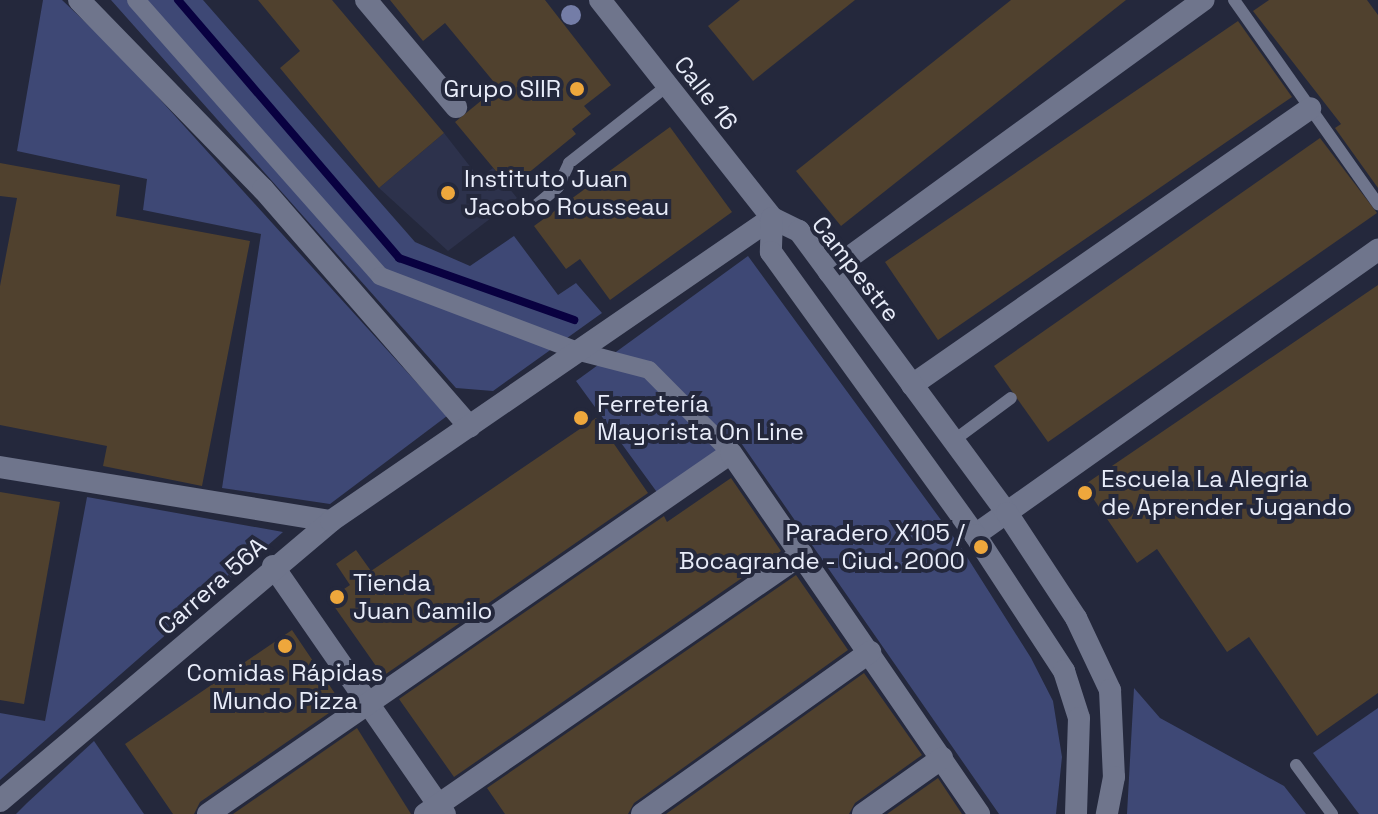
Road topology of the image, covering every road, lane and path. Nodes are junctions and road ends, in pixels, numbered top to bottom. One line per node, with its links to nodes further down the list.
1 (79, 0): 18 (street)
2 (136, 0): 15 (street)
3 (366, 0): 8 (street)
4 (600, 0): 7 (street, Calle 16)
5 (1204, 0): 14 (street)
6 (1234, 0): 9 (lane)
7 (667, 86): 11 (lane); 12 (street, Calle 16)
8 (456, 107)
9 (1310, 108): 10 (lane); 16 (street)
10 (1378, 204)
11 (527, 213)
12 (772, 218): 14 (street, Campestre); 15 (street, Carrera 56A); 24 (street, Campestre)
13 (1378, 250): 22 (street)
14 (829, 272): 16 (street, Campestre)
15 (580, 352): 18 (street, Carrera 56A); 20 (street)
16 (912, 385): 19 (street, Campestre)
17 (1011, 398): 19 (lane)
18 (470, 427): 23 (street, Carrera 56A)
19 (953, 441): 22 (street, Campestre)
20 (731, 453): 25 (street); 28 (street)
21 (0, 467): 23 (street)
22 (1007, 513): 24 (street); 32 (street, Campestre)
23 (331, 521): 26 (street, Carrera 56A)
24 (975, 535): 31 (street, Campestre)
25 (802, 554): 27 (street); 34 (street)
26 (273, 566): 28 (street); 33 (street, Carrera 56A)
27 (870, 652): 29 (street); 36 (street)
28 (369, 701): 34 (street); 35 (street)
29 (942, 758): 37 (street); 38 (street)
30 (1296, 765): 41 (lane)
31 (1079, 775): 32 (street); 39 (street, Campestre)
32 (1114, 777): 40 (street, Campestre)
33 (0, 801)
34 (436, 811)
35 (208, 814)
36 (642, 814)
37 (863, 814)
38 (979, 814)
39 (1076, 814)
40 (1107, 814)
41 (1332, 814)

